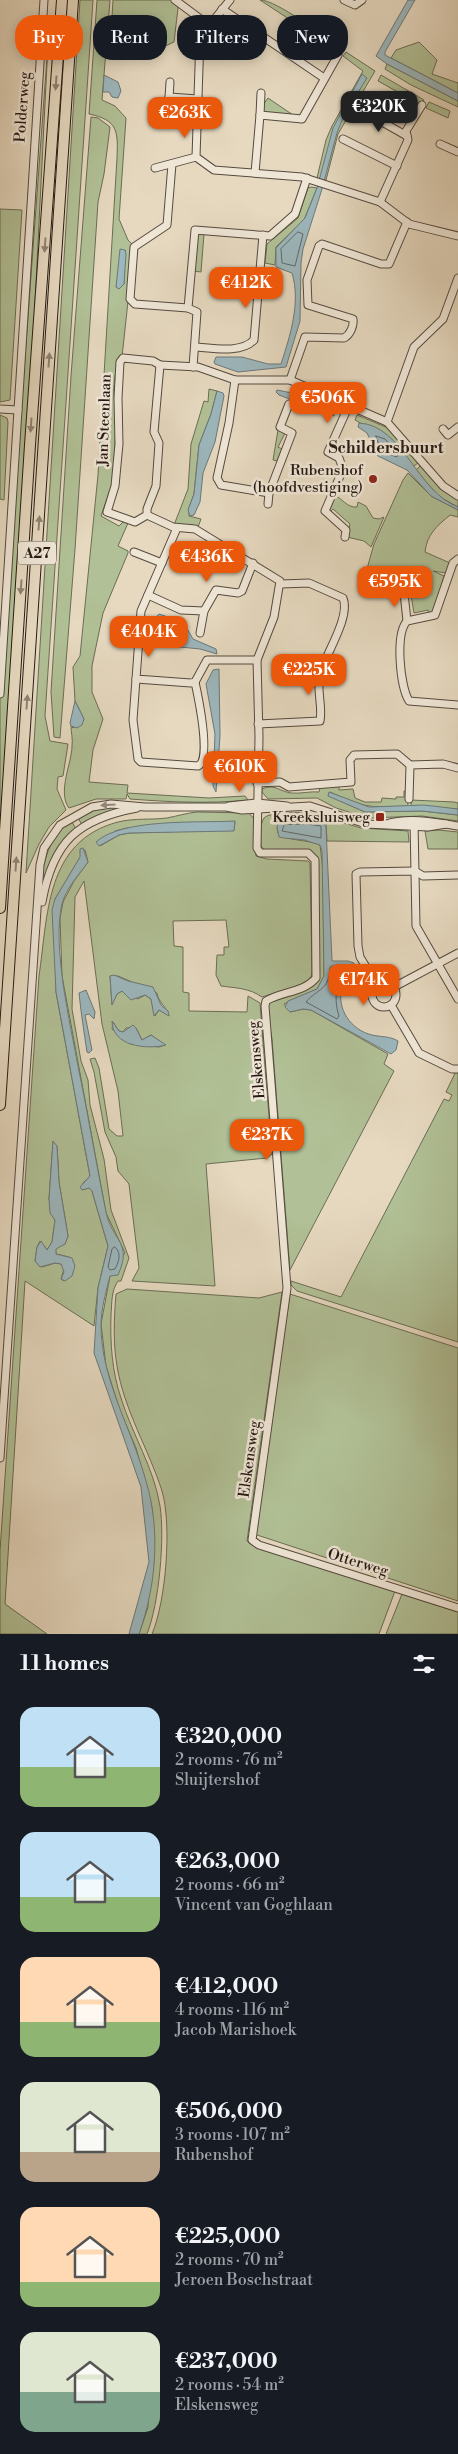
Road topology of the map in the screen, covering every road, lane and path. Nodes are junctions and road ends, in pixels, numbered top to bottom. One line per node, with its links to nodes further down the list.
1 (44, 0): 46 (street, Polderweg)
2 (62, 0): 82 (highway, A27, one-way to 82)
3 (73, 0): 91 (highway, A27, one-way to 3)
4 (175, 0): 9 (street)
5 (230, 0): 8 (street)
6 (344, 0): 7 (street)
7 (362, 0)
8 (222, 10): 10 (street); 13 (street)
9 (195, 15)
10 (218, 15)
11 (199, 60): 17 (street)
12 (335, 60): 13 (street)
13 (324, 78): 21 (street)
14 (170, 82): 16 (street)
15 (261, 93): 21 (street)
16 (169, 97): 17 (street); 20 (street)
17 (198, 99): 26 (street)
18 (422, 105): 22 (street)
19 (361, 110): 22 (street)
20 (168, 113)
21 (260, 115): 30 (street)
22 (407, 136): 28 (street)
23 (343, 139): 28 (street)
24 (440, 144): 25 (street)
25 (458, 152)
26 (196, 157): 27 (street); 30 (street)
27 (172, 164): 29 (street); 37 (street)
28 (397, 166): 32 (street)
29 (155, 168)
30 (255, 173): 31 (street)
31 (307, 178): 32 (street); 34 (street)
32 (380, 202): 33 (street)
33 (407, 222): 35 (street); 42 (street)
34 (263, 235): 37 (street); 38 (street)
35 (458, 236)
36 (458, 278): 47 (street)
37 (188, 308): 38 (street)
38 (195, 347): 40 (street)
39 (160, 365): 40 (street); 53 (street); 53 (street, Jan Steenlaan)
40 (193, 367): 41 (street)
41 (235, 380): 42 (street); 50 (street)
42 (290, 380): 44 (street)
43 (289, 404): 50 (street)
44 (349, 406): 47 (street); 55 (street)
45 (0, 409): 46 (street)
46 (18, 410): 69 (street, Polderweg)
47 (387, 422): 51 (street)
48 (458, 427): 49 (street)
49 (443, 429)
50 (269, 493): 52 (street)
51 (458, 496)
52 (268, 504)
53 (147, 515): 54 (street)
54 (177, 528): 58 (street); 59 (street)
55 (345, 537)
56 (134, 552): 58 (street)
57 (458, 559): 64 (street)
58 (162, 563): 62 (street)
59 (253, 563): 60 (street); 63 (street)
60 (281, 584): 66 (street); 71 (street)
61 (390, 588): 64 (street)
62 (148, 595): 63 (street); 67 (street)
63 (204, 612): 65 (street)
64 (407, 621): 70 (street)
65 (200, 633)
66 (257, 660): 68 (street); 71 (street)
67 (136, 679): 68 (street); 68 (street)
68 (195, 682)
69 (0, 694)
70 (458, 705)
71 (258, 724): 74 (street)
72 (410, 765): 73 (street); 74 (street); 75 (street)
73 (458, 768)
74 (257, 783): 76 (street)
75 (409, 799)
76 (257, 806): 77 (street); 78 (street); 93 (street, Elskensweg)
77 (145, 807): 83 (street); 83 (street, one-way to 83)
78 (414, 824): 79 (street); 80 (street)
79 (458, 826)
80 (415, 871): 81 (street); 85 (street); 86 (street)
81 (458, 875)
82 (0, 908)
83 (38, 920): 92 (street)
84 (458, 953): 85 (street)
85 (438, 965): 87 (street); 88 (street)
86 (378, 984): 87 (street); 89 (street)
87 (394, 987): 89 (street)
88 (458, 999)
89 (391, 1005): 90 (street)
90 (458, 1069)
91 (0, 1105)
92 (0, 1458)
93 (252, 1540): 94 (street, Otterweg)
94 (458, 1608)

